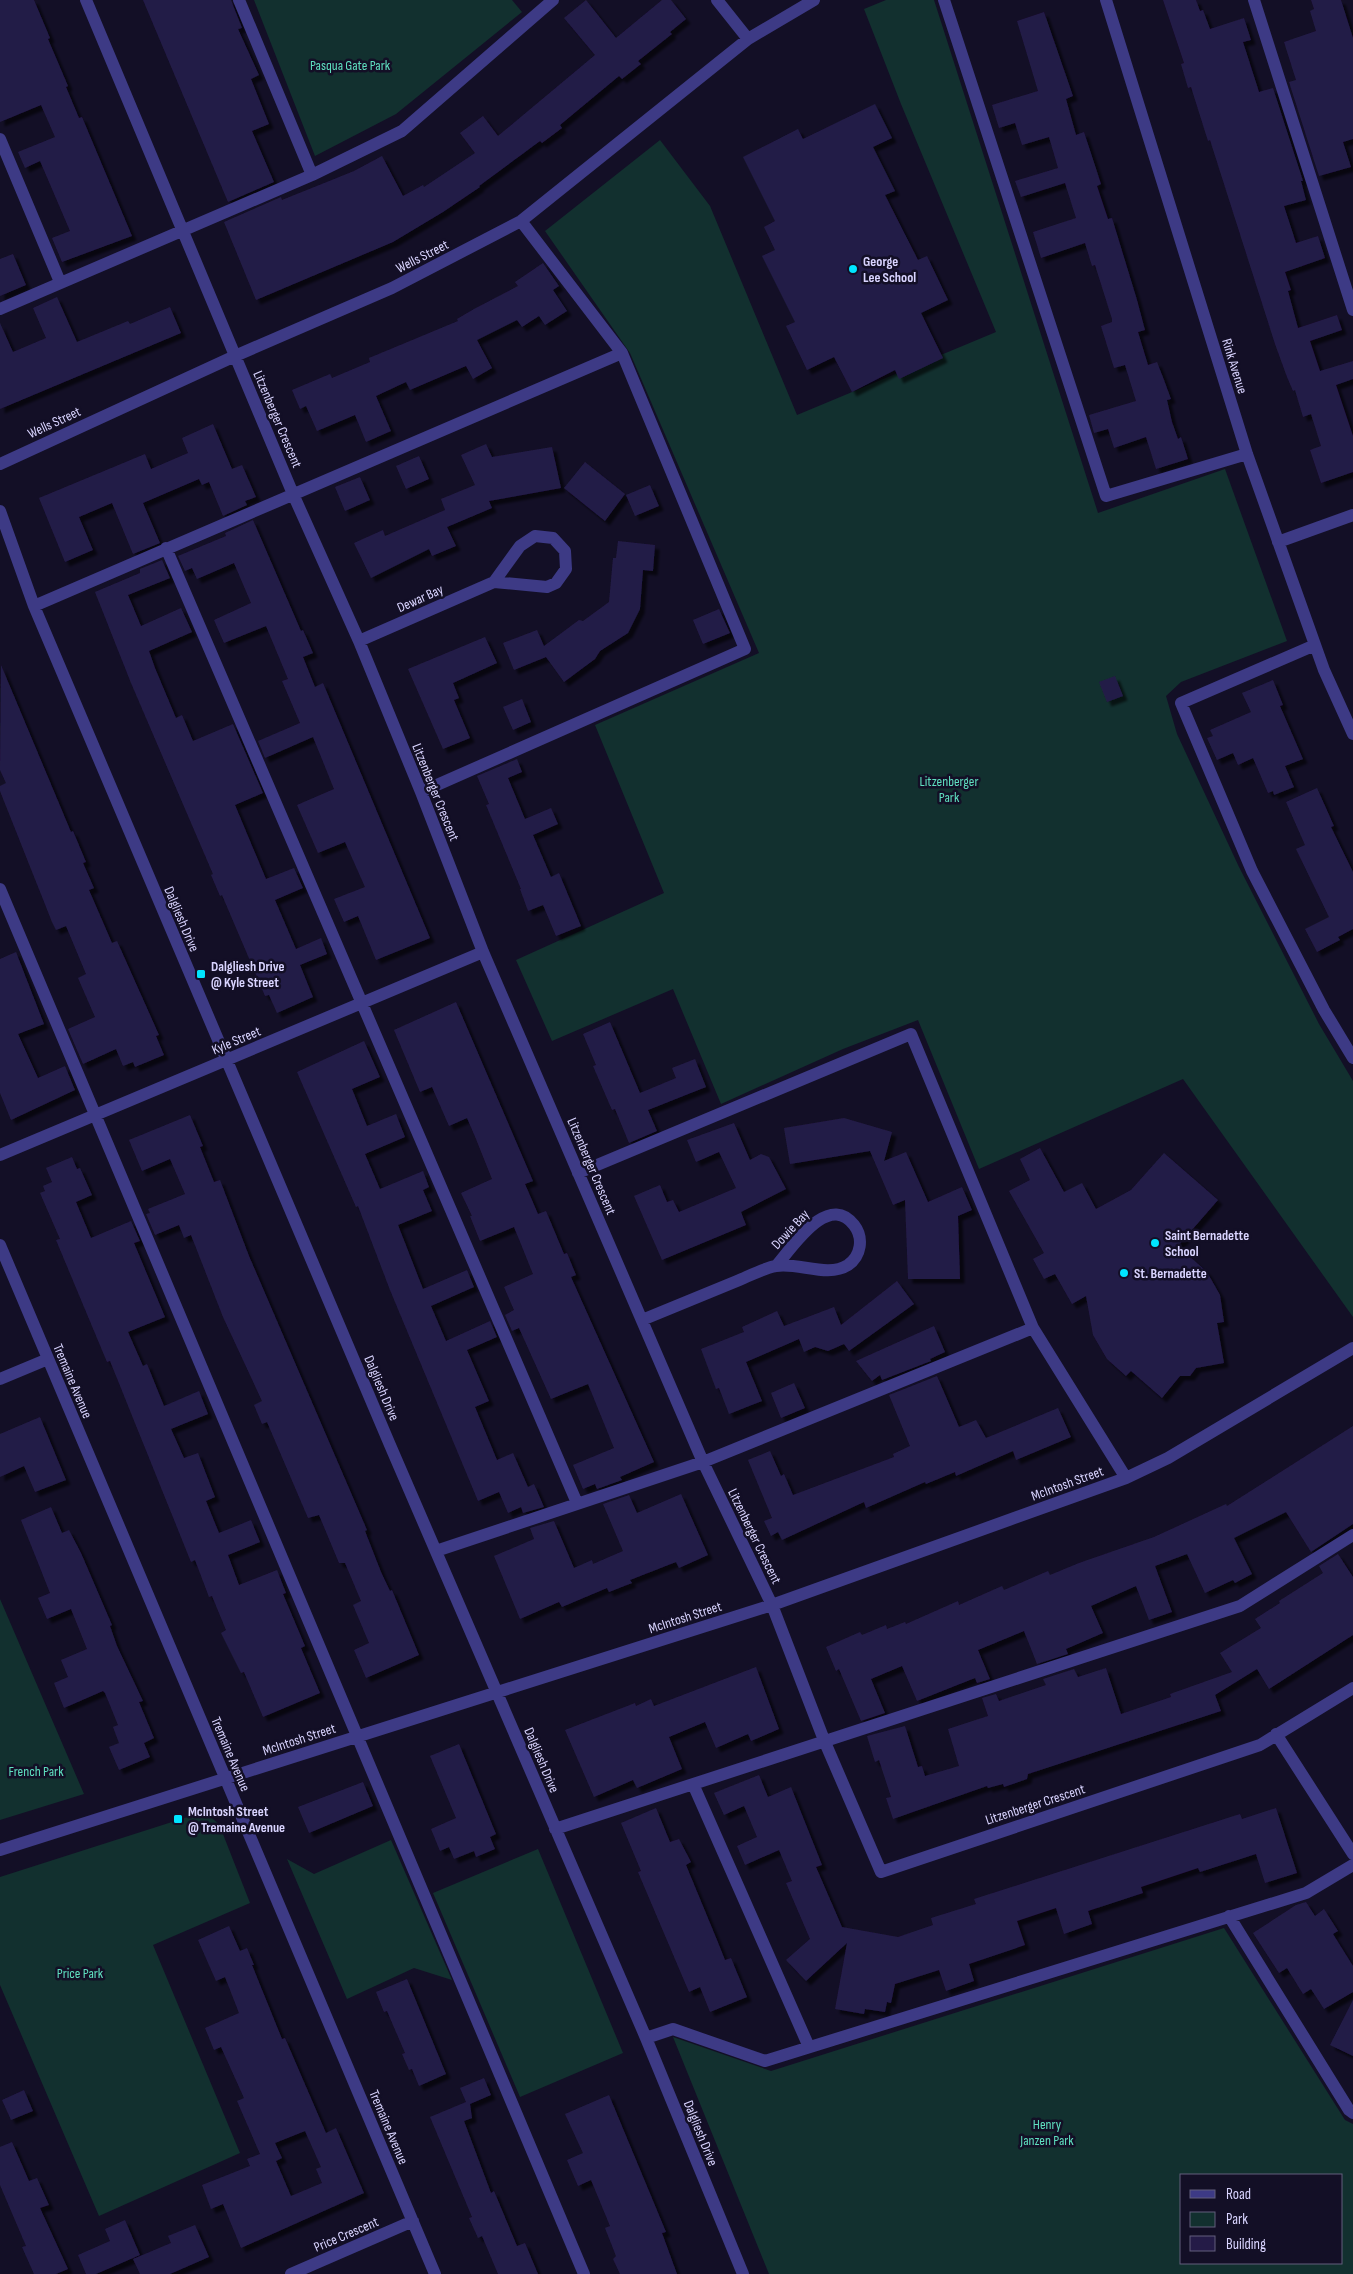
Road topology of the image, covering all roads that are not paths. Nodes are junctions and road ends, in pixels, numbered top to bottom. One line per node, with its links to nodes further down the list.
1 (86, 0): 15 (street, Litzenberger Crescent)
2 (240, 0): 13 (street)
3 (531, 0): 10 (street)
4 (553, 0): 10 (street)
5 (717, 0): 11 (street)
6 (814, 0): 11 (street, Wells Street)
7 (944, 0): 21 (street)
8 (1106, 0): 21 (street, Rink Avenue)
9 (1254, 0): 18 (street)
10 (539, 10): 13 (street)
11 (748, 39): 14 (street, Wells Street)
12 (0, 138): 16 (street)
13 (312, 175): 15 (street)
14 (521, 221): 19 (street); 20 (street, Wells Street)
15 (182, 230): 16 (street); 20 (street, Litzenberger Crescent)
16 (60, 282): 17 (street)
17 (0, 309)
18 (1353, 310)
19 (622, 353): 23 (street); 33 (street)
20 (235, 356): 22 (street, Wells Street); 23 (street, Litzenberger Crescent)
21 (1247, 454): 26 (street, Rink Avenue)
22 (0, 464)
23 (293, 494): 27 (street); 30 (street, Litzenberger Crescent)
24 (0, 511): 29 (street, Dalgliesh Drive)
25 (1353, 515): 26 (street)
26 (1278, 542): 31 (street, Rink Avenue)
27 (166, 548): 29 (street); 36 (street)
28 (494, 582): 28 (street); 30 (street, Dewar Bay)
29 (34, 606): 38 (street, Dalgliesh Drive)
30 (358, 641): 33 (street, Litzenberger Crescent)
31 (1315, 645): 32 (street, Rink Avenue); 37 (street)
32 (1353, 734)
33 (421, 792): 35 (street, Litzenberger Crescent)
34 (0, 889): 39 (street)
35 (483, 952): 36 (street, Kyle Street); 41 (street, Litzenberger Crescent)
36 (362, 1003): 38 (street, Kyle Street); 51 (street)
37 (1353, 1058)
38 (226, 1060): 39 (street, Kyle Street); 53 (street, Dalgliesh Drive)
39 (95, 1115): 40 (street, Kyle Street); 58 (street)
40 (0, 1155)
41 (578, 1173): 44 (street, Litzenberger Crescent); 45 (street)
42 (0, 1245): 47 (street, Tremaine Avenue)
43 (776, 1266): 43 (street, Dowie Bay); 44 (street, Dowie Bay)
44 (642, 1320): 49 (street, Litzenberger Crescent)
45 (1033, 1328): 49 (street); 50 (street)
46 (1353, 1348): 50 (street, McIntosh Street)
47 (48, 1359): 48 (street); 60 (street, Tremaine Avenue)
48 (0, 1379)
49 (703, 1462): 51 (street); 54 (street, Litzenberger Crescent)
50 (1126, 1478): 54 (street, McIntosh Street)
51 (576, 1503): 53 (street)
52 (1353, 1535): 59 (street)
53 (436, 1551): 56 (street, Dalgliesh Drive)
54 (772, 1605): 56 (street, McIntosh Street); 59 (street, Litzenberger Crescent)
55 (1353, 1688): 57 (street, Litzenberger Crescent)
56 (497, 1693): 58 (street, McIntosh Street); 62 (street, Dalgliesh Drive)
57 (1276, 1734): 59 (street, Litzenberger Crescent); 64 (street)
58 (357, 1736): 60 (street, McIntosh Street); 73 (street)
59 (824, 1740): 61 (street)
60 (225, 1778): 63 (street, McIntosh Street); 70 (street, Tremaine Avenue)
61 (693, 1784): 62 (street); 68 (street)
62 (556, 1829): 67 (street, Dalgliesh Drive)
63 (0, 1850)
64 (1353, 1854)
65 (1353, 1865): 66 (street)
66 (1229, 1916): 68 (street); 69 (street)
67 (646, 2038): 68 (street); 74 (street, Dalgliesh Drive)
68 (809, 2047)
69 (1353, 2113)
70 (412, 2221): 71 (street, Price Crescent); 72 (street, Tremaine Avenue)
71 (291, 2274)
72 (435, 2274)
73 (584, 2274)
74 (743, 2274)

